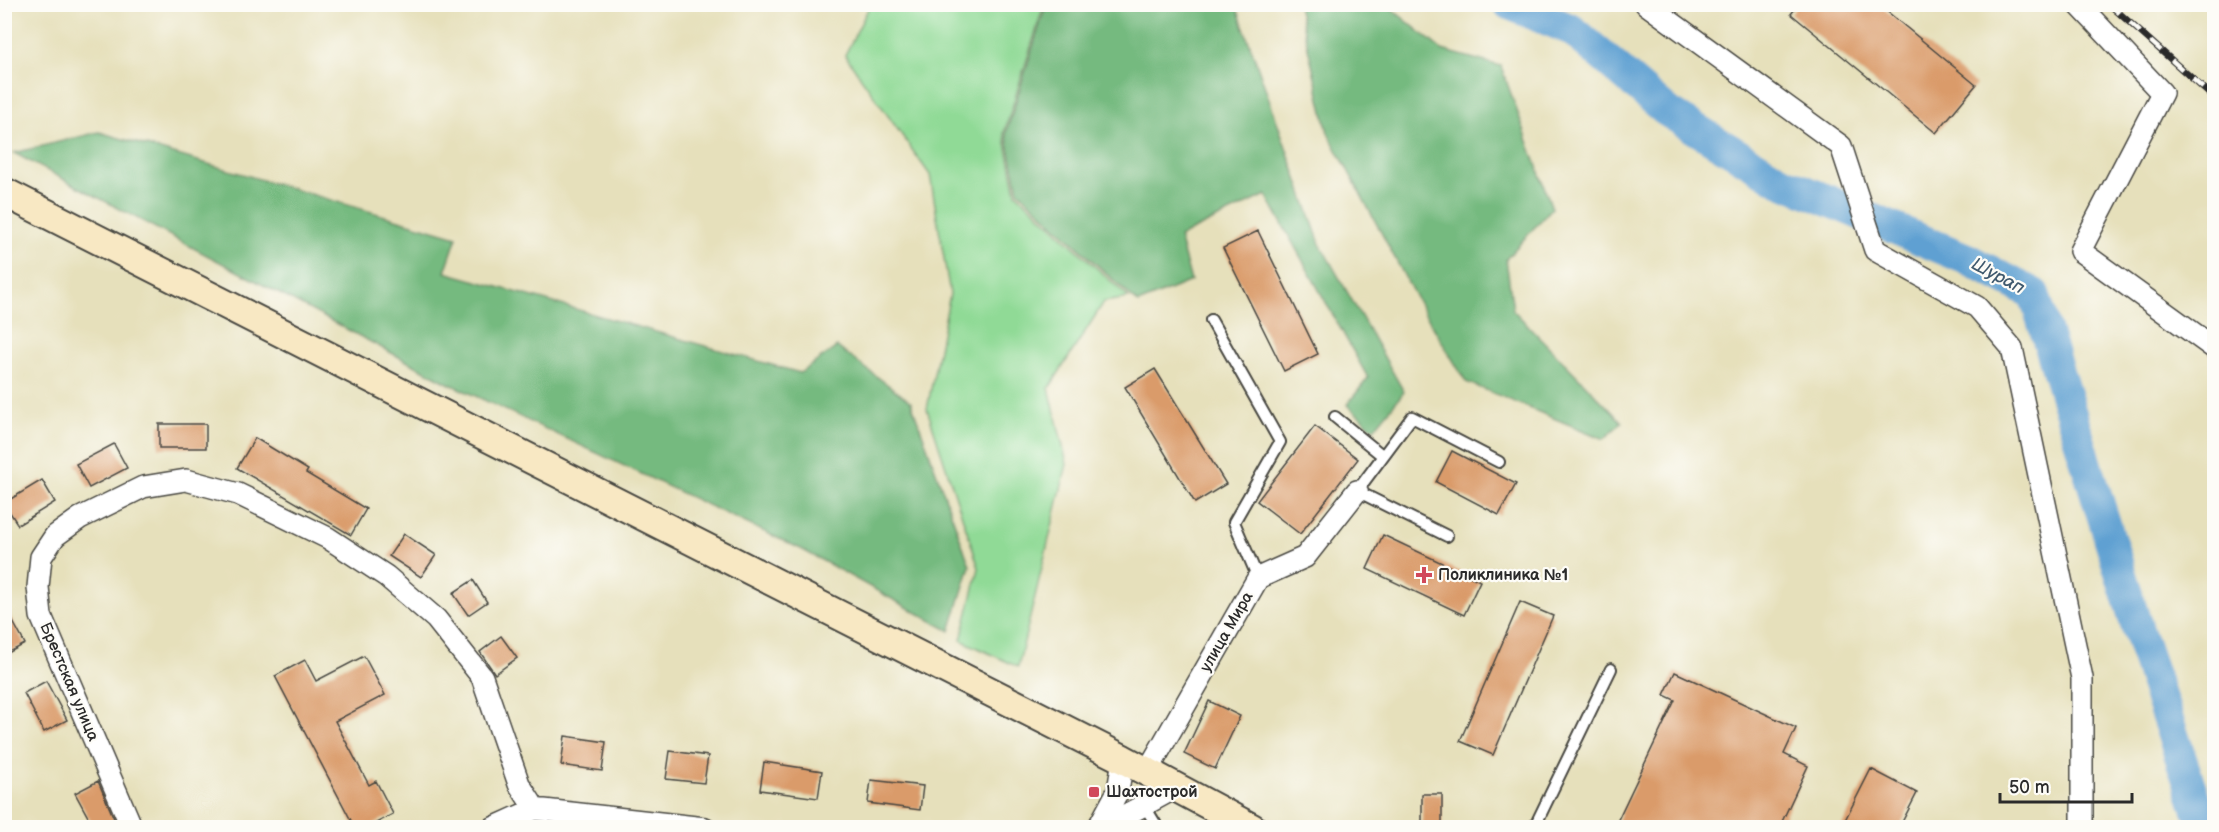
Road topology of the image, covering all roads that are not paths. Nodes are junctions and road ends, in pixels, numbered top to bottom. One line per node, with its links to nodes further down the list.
1 (1646, 4): 24 (street)
2 (2078, 4): 5 (street)
3 (4, 192): 13 (main road)
4 (1211, 320): 11 (lane)
5 (2214, 348)
6 (1335, 417): 7 (lane)
7 (1383, 456): 8 (lane); 9 (lane)
8 (1499, 462)
9 (1357, 491): 10 (lane); 11 (street, улица Мира)
10 (1447, 536)
11 (1258, 578): 13 (street, улица Мира)
12 (1611, 669): 23 (lane)
13 (1135, 765): 14 (main road); 20 (street, улица Мира)
14 (1177, 787): 15 (street, улица Мира); 22 (main road)
15 (1144, 805): 20 (street, улица Мира); 21 (lane)
16 (535, 809): 17 (street, Брестская улица); 18 (street); 19 (street)
17 (132, 828)
18 (493, 828)
19 (705, 828)
20 (1100, 828)
21 (1158, 828)
22 (1252, 828)
23 (1534, 828)
24 (2082, 828)

